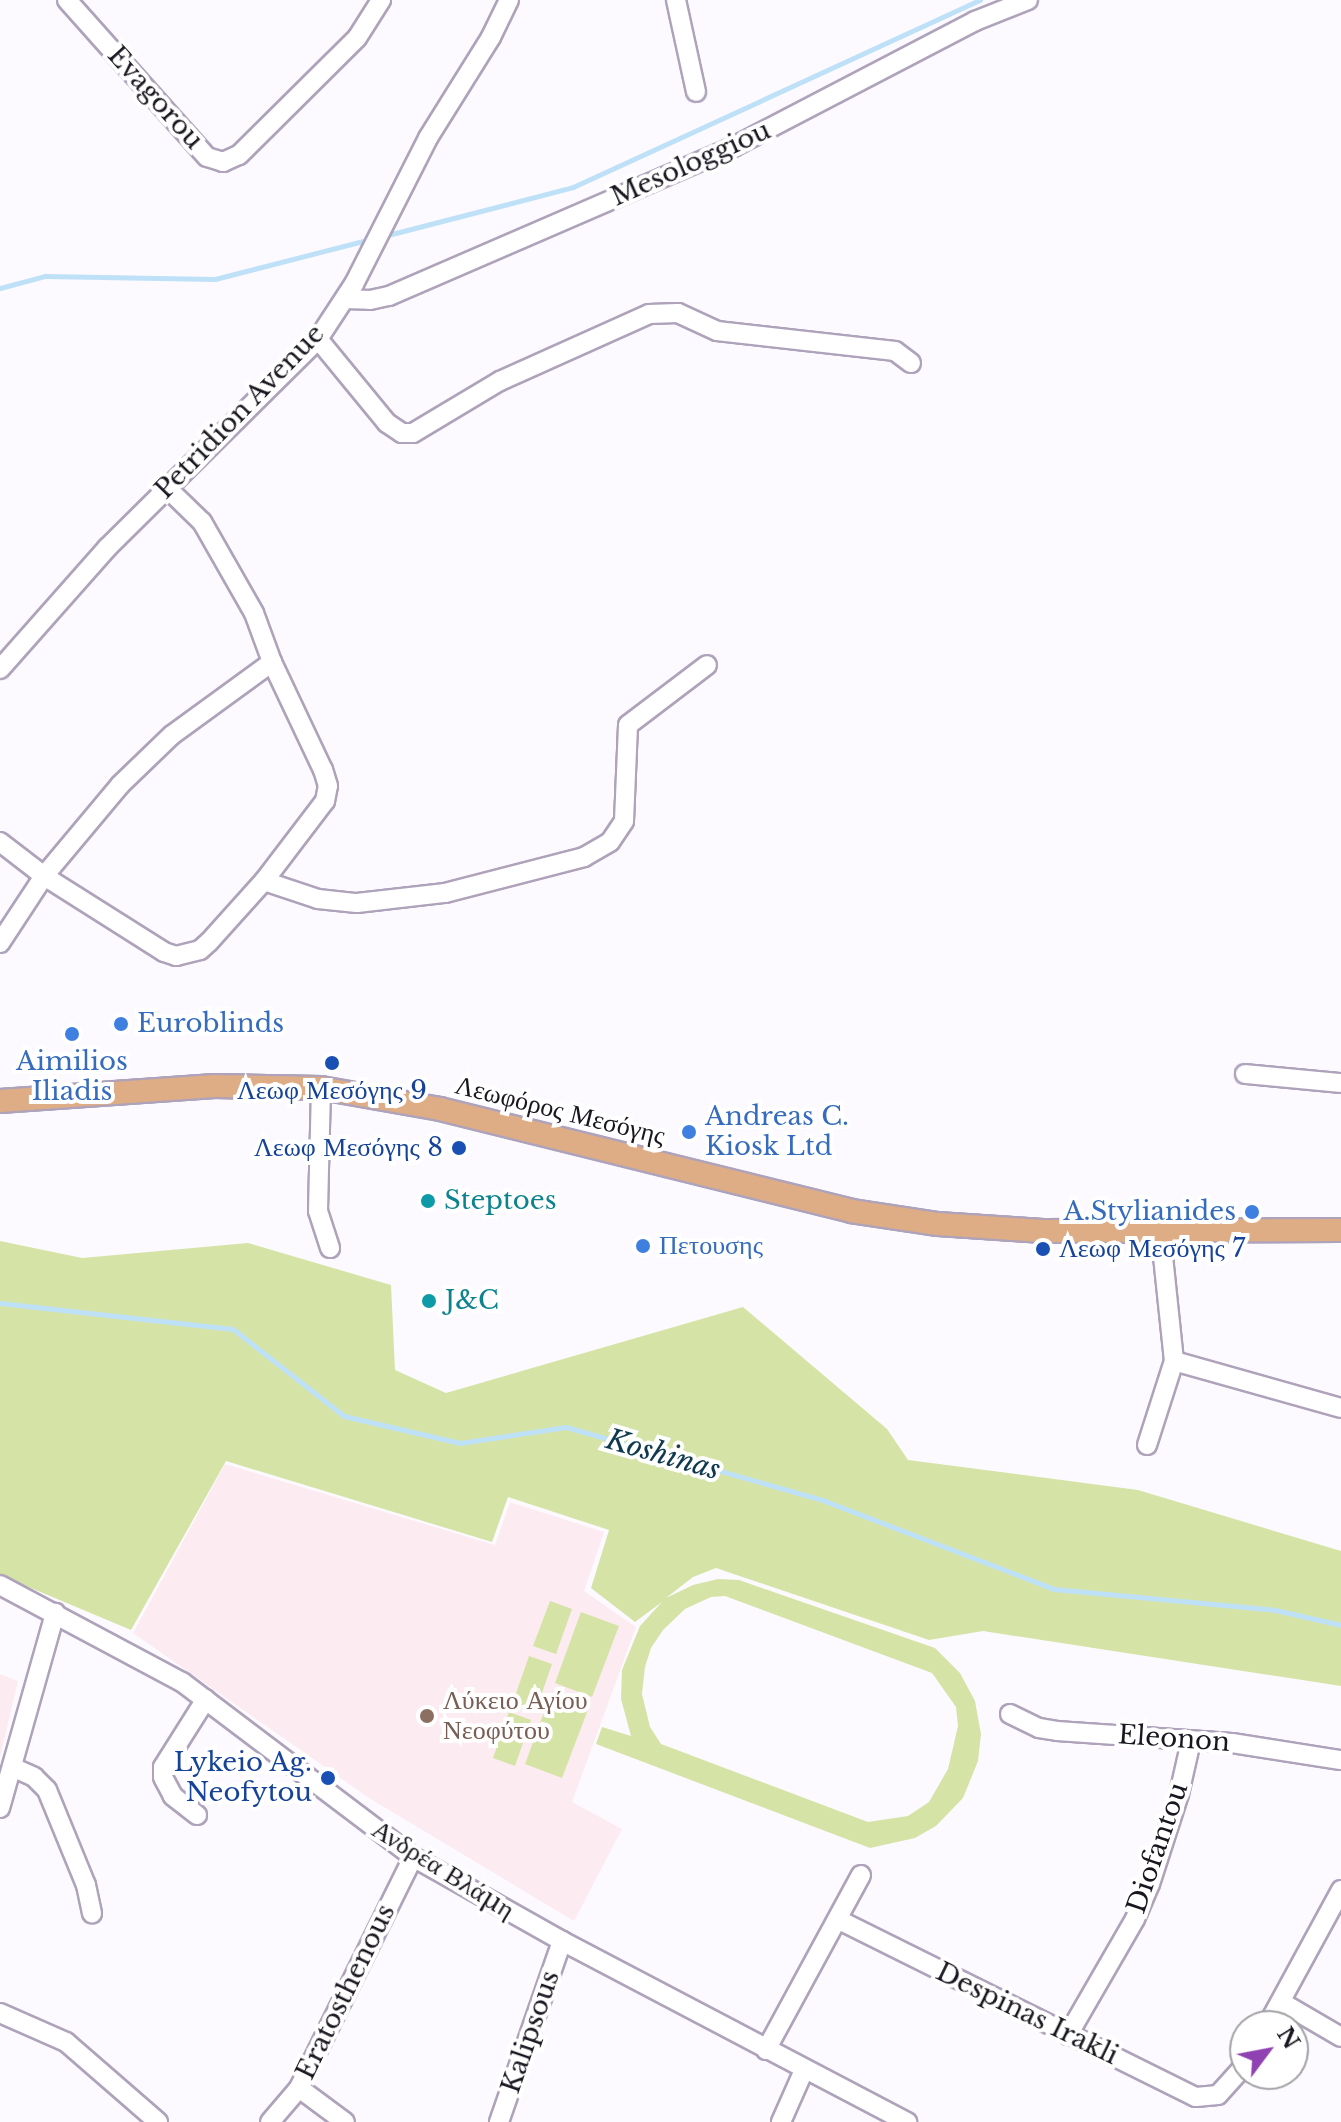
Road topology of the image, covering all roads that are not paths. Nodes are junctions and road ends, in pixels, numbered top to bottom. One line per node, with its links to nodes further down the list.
1 (67, 0): 2 (street, Evagorou)
2 (381, 0)
3 (509, 0): 7 (street, Petridion Avenue)
4 (676, 0): 6 (street)
5 (1028, 0): 7 (street, Mesologgiou)
6 (696, 92)
7 (349, 291): 8 (street, Petridion Avenue)
8 (318, 339): 9 (street); 10 (street, Petridion Avenue)
9 (911, 363)
10 (167, 488): 11 (street); 13 (street, Petridion Avenue)
11 (272, 662): 15 (street); 16 (street)
12 (707, 665): 16 (street)
13 (0, 669)
14 (0, 842): 15 (street)
15 (44, 876): 16 (street); 17 (street)
16 (264, 881)
17 (0, 943)
18 (1245, 1074): 19 (street)
19 (1341, 1083)
20 (321, 1088): 21 (main road, Λεωφόρος Μεσόγης); 22 (main road, Λεωφόρος Μεσόγης); 24 (street)
21 (0, 1101)
22 (1160, 1228): 23 (main road, Λεωφόρος Μεσόγης); 25 (street)
23 (1341, 1230)
24 (330, 1248)
25 (1174, 1361): 26 (street); 27 (street)
26 (1341, 1408)
27 (1147, 1445)
28 (0, 1585): 29 (street, Ανδρέα Βλάμη)
29 (55, 1613): 30 (street, Ανδρέα Βλάμη); 34 (street)
30 (206, 1699): 36 (street); 37 (street, Ανδρέα Βλάμη)
31 (1010, 1714): 32 (street, Eleonon)
32 (1191, 1741): 33 (street, Eleonon); 46 (street, Diofantou)
33 (1341, 1760)
34 (12, 1767): 35 (street); 40 (street)
35 (0, 1808)
36 (197, 1815)
37 (413, 1857): 42 (street, Ανδρέα Βλάμη); 51 (street, Eratosthenous)
38 (861, 1875): 41 (street)
39 (1341, 1890): 43 (street)
40 (92, 1913)
41 (839, 1920): 46 (street, Despinas Irakli); 48 (street)
42 (562, 1941): 48 (street, Ανδρέα Βλάμη); 55 (street, Kalipsous)
43 (1281, 2002): 44 (street); 47 (street)
44 (1276, 2010)
45 (0, 2013): 52 (street)
46 (1068, 2035): 50 (street, Despinas Irakli)
47 (1341, 2037)
48 (766, 2050): 49 (street, Ανδρέα Βλάμη)
49 (804, 2070): 56 (street); 57 (street, Ανδρέα Βλάμη)
50 (1229, 2085)
51 (299, 2088): 53 (street, Eratosthenous); 54 (street)
52 (158, 2122)
53 (270, 2122)
54 (345, 2122)
55 (499, 2122)
56 (781, 2122)
57 (907, 2122)

